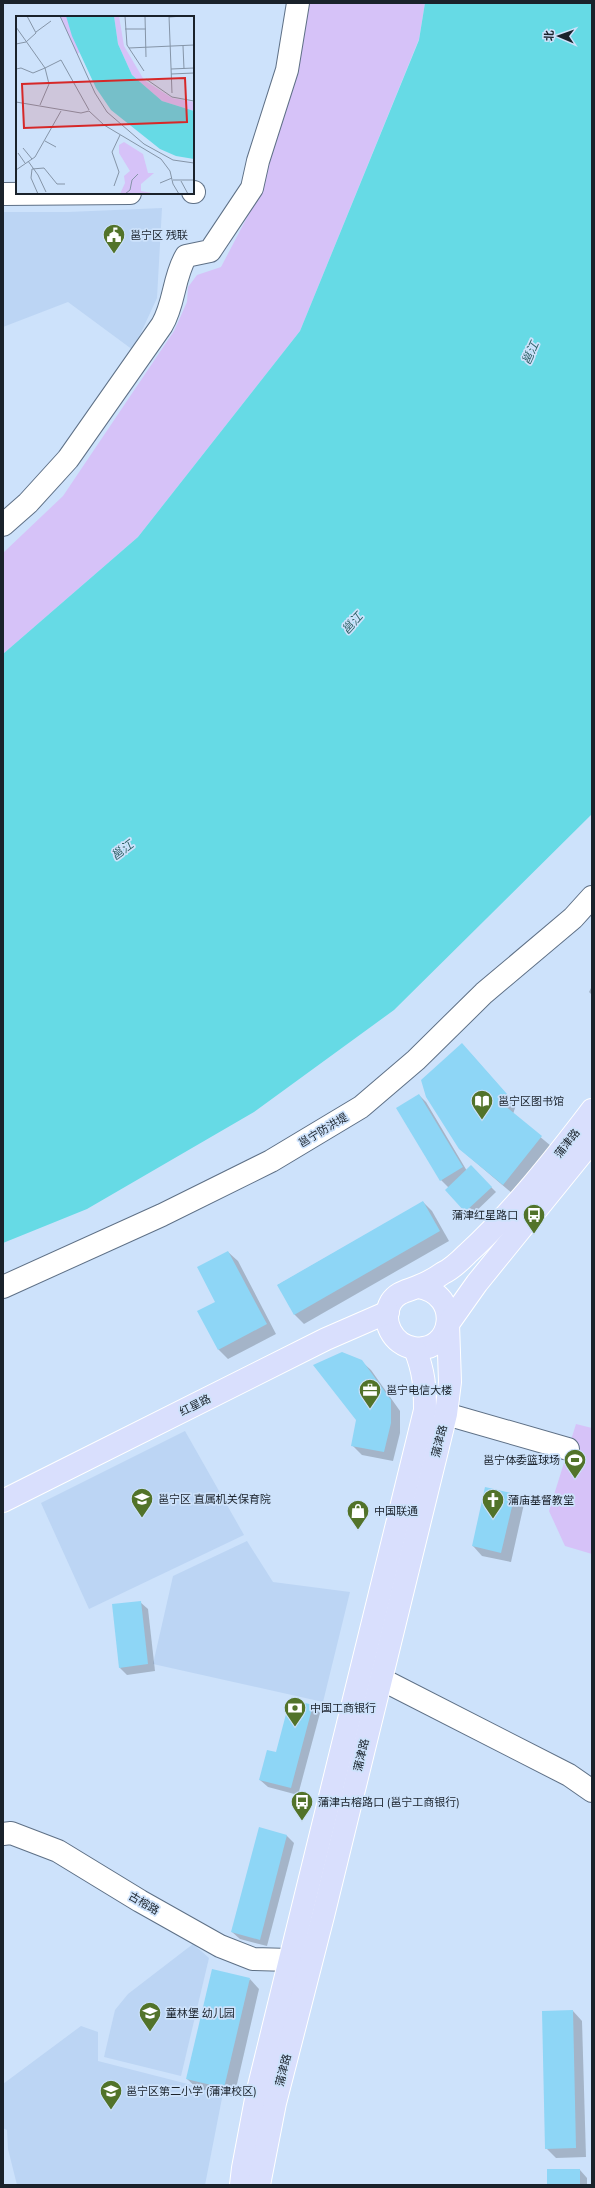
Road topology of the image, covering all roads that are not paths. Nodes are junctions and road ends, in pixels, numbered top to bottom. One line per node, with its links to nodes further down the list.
1 (298, 3): 4 (street)
2 (3, 194): 3 (street)
3 (16, 194)
4 (3, 525)
5 (592, 897): 8 (street, 邕宁防洪堤)
6 (592, 1110): 9 (main road, 蒲津路)
7 (592, 1141): 11 (main road, 蒲津路)
8 (3, 1287)
9 (418, 1287): 10 (main road, 蒲津路); 11 (main road, 蒲津路)
10 (388, 1312): 12 (main road); 15 (main road, 红星路)
11 (448, 1324): 12 (main road, 蒲津路); 13 (main road, 蒲津路)
12 (414, 1349): 19 (main road, 蒲津路)
13 (446, 1414): 14 (street); 16 (main road, 蒲津路)
14 (568, 1449)
15 (3, 1501)
16 (381, 1679): 17 (street); 21 (main road, 蒲津路)
17 (592, 1791)
18 (3, 1834): 19 (street, 古榕路)
19 (290, 1960): 20 (main road, 蒲津路)
20 (242, 2185)
21 (259, 2185)

